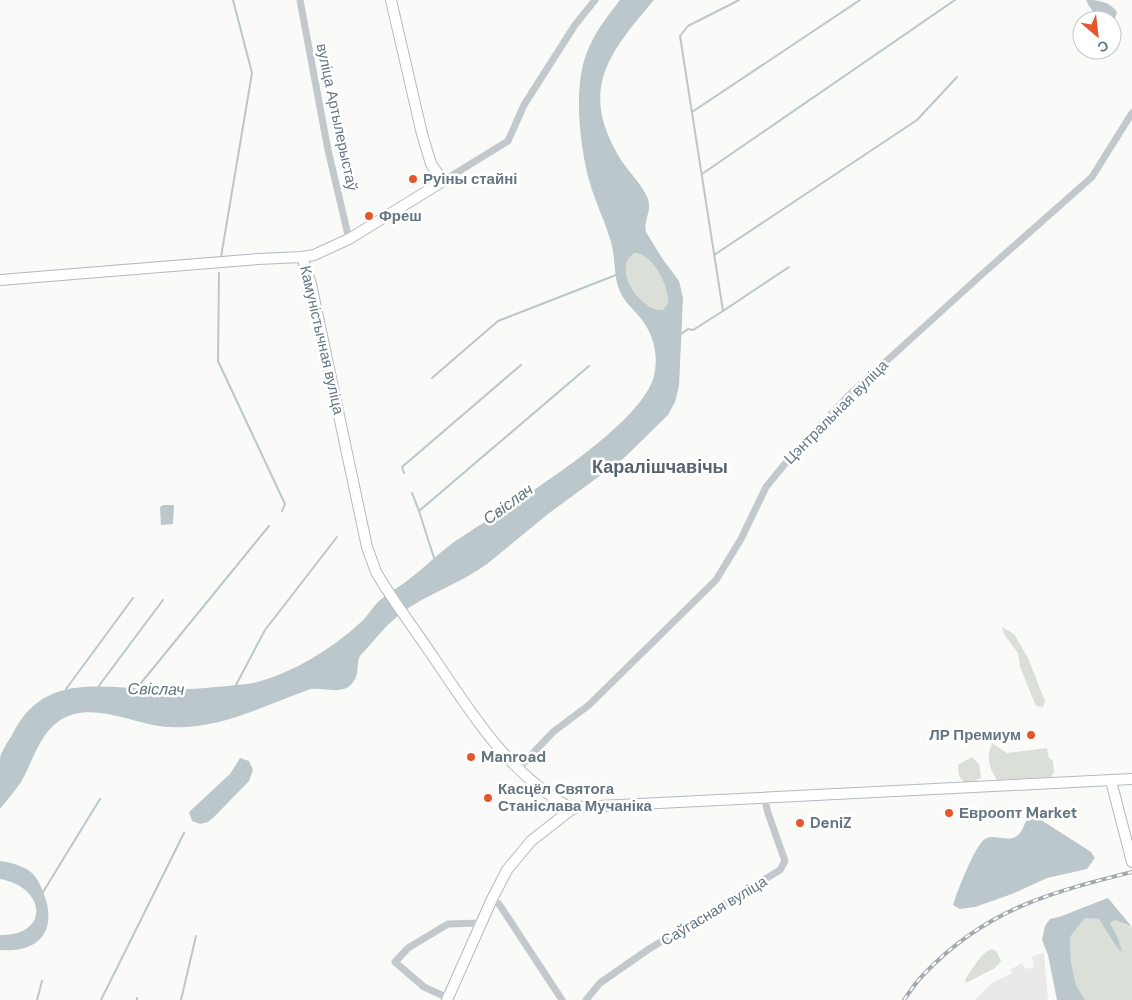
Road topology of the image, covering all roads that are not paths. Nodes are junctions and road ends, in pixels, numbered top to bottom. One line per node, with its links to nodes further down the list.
1 (300, 0): 6 (street, вуліца Артылерыстаў)
2 (391, 0): 5 (street)
3 (595, 0): 5 (street, Камуністычная вуліца)
4 (1132, 113): 9 (street, Цэнтральная вуліца)
5 (442, 181): 6 (street, Камуністычная вуліца)
6 (349, 238): 7 (street, Камуністычная вуліца)
7 (302, 257): 8 (street); 9 (street, Камуністычная вуліца)
8 (0, 280)
9 (518, 770): 13 (street)
10 (1132, 779): 11 (street)
11 (1111, 781): 12 (street); 14 (street)
12 (764, 797): 13 (street); 19 (street, Саўгасная вуліца)
13 (572, 809): 15 (street)
14 (1132, 862)
15 (492, 899): 16 (street); 18 (street)
16 (481, 923): 17 (street); 17 (street)
17 (448, 999)
18 (562, 1000)
19 (586, 1000)

